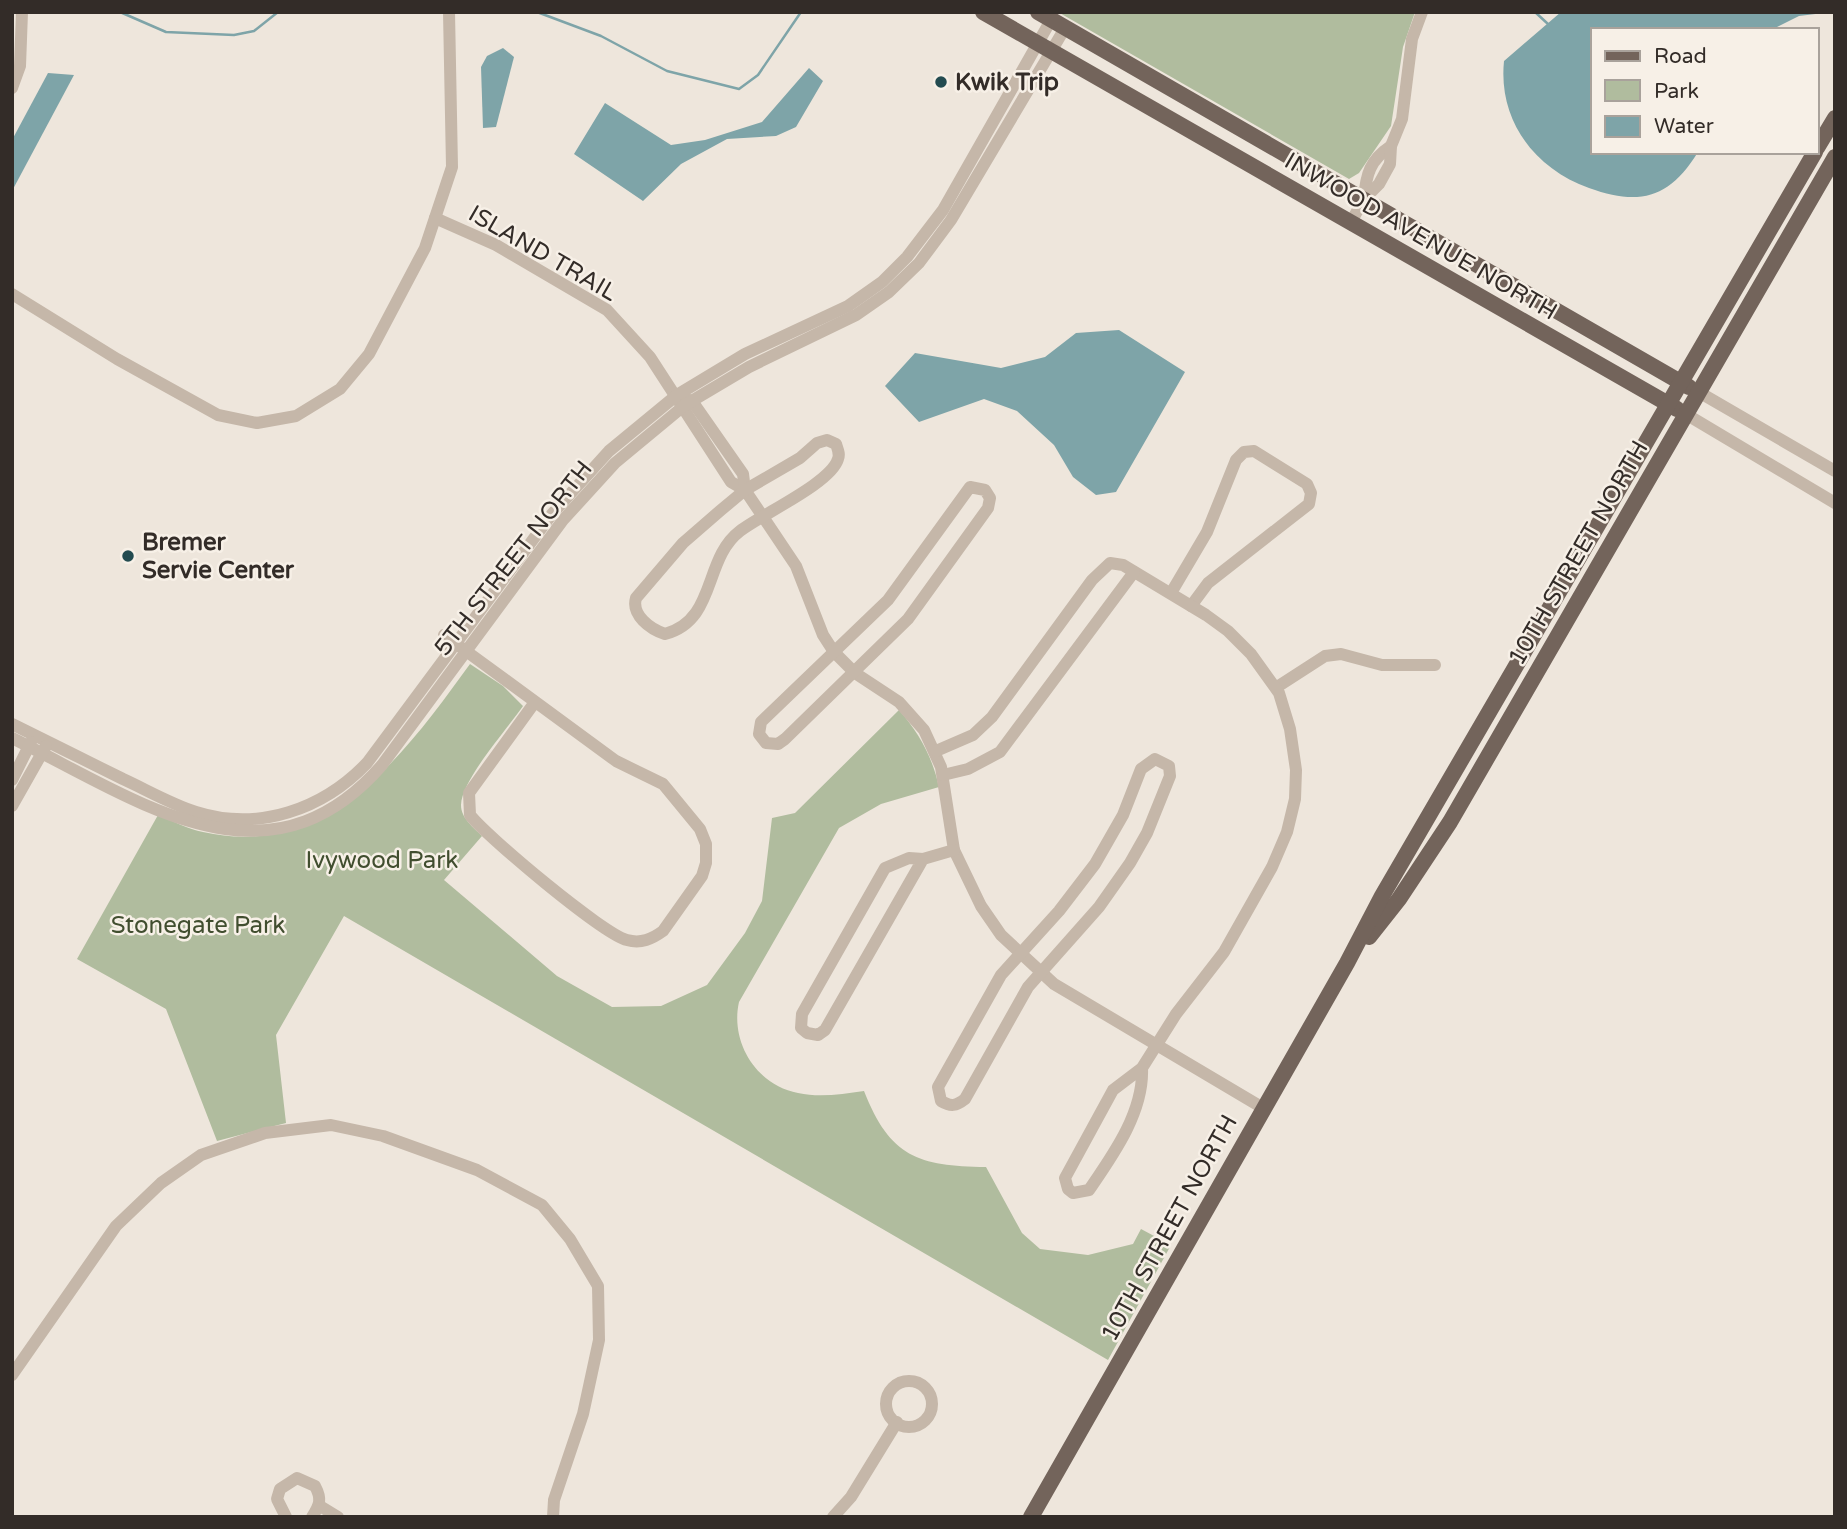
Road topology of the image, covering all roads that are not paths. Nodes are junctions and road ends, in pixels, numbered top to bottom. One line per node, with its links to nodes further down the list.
1 (22, 12): 7 (street)
2 (449, 12): 13 (street)
3 (984, 12): 6 (main road, INWOOD AVENUE NORTH)
4 (1422, 12): 12 (street)
5 (1051, 20): 6 (street, 5TH STREET NORTH); 12 (main road, INWOOD AVENUE NORTH)
6 (1044, 48): 14 (main road, INWOOD AVENUE NORTH); 18 (street, 5TH STREET NORTH)
7 (12, 88)
8 (1835, 118): 9 (main road)
9 (1819, 145)
10 (1814, 154): 16 (main road, 10TH STREET NORTH)
11 (1835, 157): 17 (main road, 10TH STREET NORTH)
12 (1364, 199): 14 (street); 16 (main road, INWOOD AVENUE NORTH)
13 (435, 218): 15 (street); 18 (street, ISLAND TRAIL)
14 (1351, 222): 19 (main road, INWOOD AVENUE NORTH)
15 (12, 294)
16 (1680, 382): 17 (main road, INWOOD AVENUE NORTH); 19 (main road, 10TH STREET NORTH)
17 (1697, 391): 20 (main road, 10TH STREET NORTH); 21 (street, INWOOD AVENUE NORTH)
18 (683, 401): 22 (street, ISLAND TRAIL); 29 (street, 5TH STREET NORTH)
19 (1668, 403): 20 (main road, INWOOD AVENUE NORTH); 46 (main road, 10TH STREET NORTH)
20 (1684, 413): 23 (street, INWOOD AVENUE NORTH); 46 (main road, 10TH STREET NORTH)
21 (1835, 471)
22 (745, 490): 24 (street, ISLAND TRAIL); 24 (street); 24 (street)
23 (1835, 503)
24 (762, 515): 30 (street, ISLAND TRAIL)
25 (1134, 572): 26 (street); 39 (street); 40 (street)
26 (1171, 593): 27 (street); 27 (street)
27 (1191, 606): 33 (street)
28 (444, 635): 29 (street)
29 (461, 647): 34 (street); 38 (street, 5TH STREET NORTH)
30 (834, 652): 32 (street, ISLAND TRAIL); 32 (street); 32 (street)
31 (1435, 666): 33 (street)
32 (855, 673): 39 (street, ISLAND TRAIL)
33 (1277, 687): 48 (street)
34 (535, 702): 34 (street)
35 (12, 724): 37 (street, 5TH STREET NORTH)
36 (12, 738): 37 (street, 5TH STREET NORTH)
37 (32, 741): 38 (street, 5TH STREET NORTH); 41 (street)
38 (45, 747): 42 (street)
39 (936, 751): 40 (street, ISLAND TRAIL)
40 (943, 775): 43 (street, ISLAND TRAIL)
41 (12, 780)
42 (12, 806)
43 (954, 850): 44 (street); 45 (street, ISLAND TRAIL)
44 (923, 859): 44 (street)
45 (1019, 954): 47 (street, ISLAND TRAIL); 47 (street); 47 (street)
46 (1347, 963): 50 (main road, 10TH STREET NORTH)
47 (1041, 973): 48 (street, ISLAND TRAIL)
48 (1155, 1045): 49 (street); 50 (street, ISLAND TRAIL)
49 (1142, 1068): 49 (street)
50 (1263, 1108): 58 (main road, 10TH STREET NORTH)
51 (12, 1375): 56 (street)
52 (897, 1422): 57 (street)
53 (316, 1511): 54 (street); 55 (street)
54 (286, 1517)
55 (338, 1517)
56 (553, 1517)
57 (833, 1517)
58 (1031, 1517)

